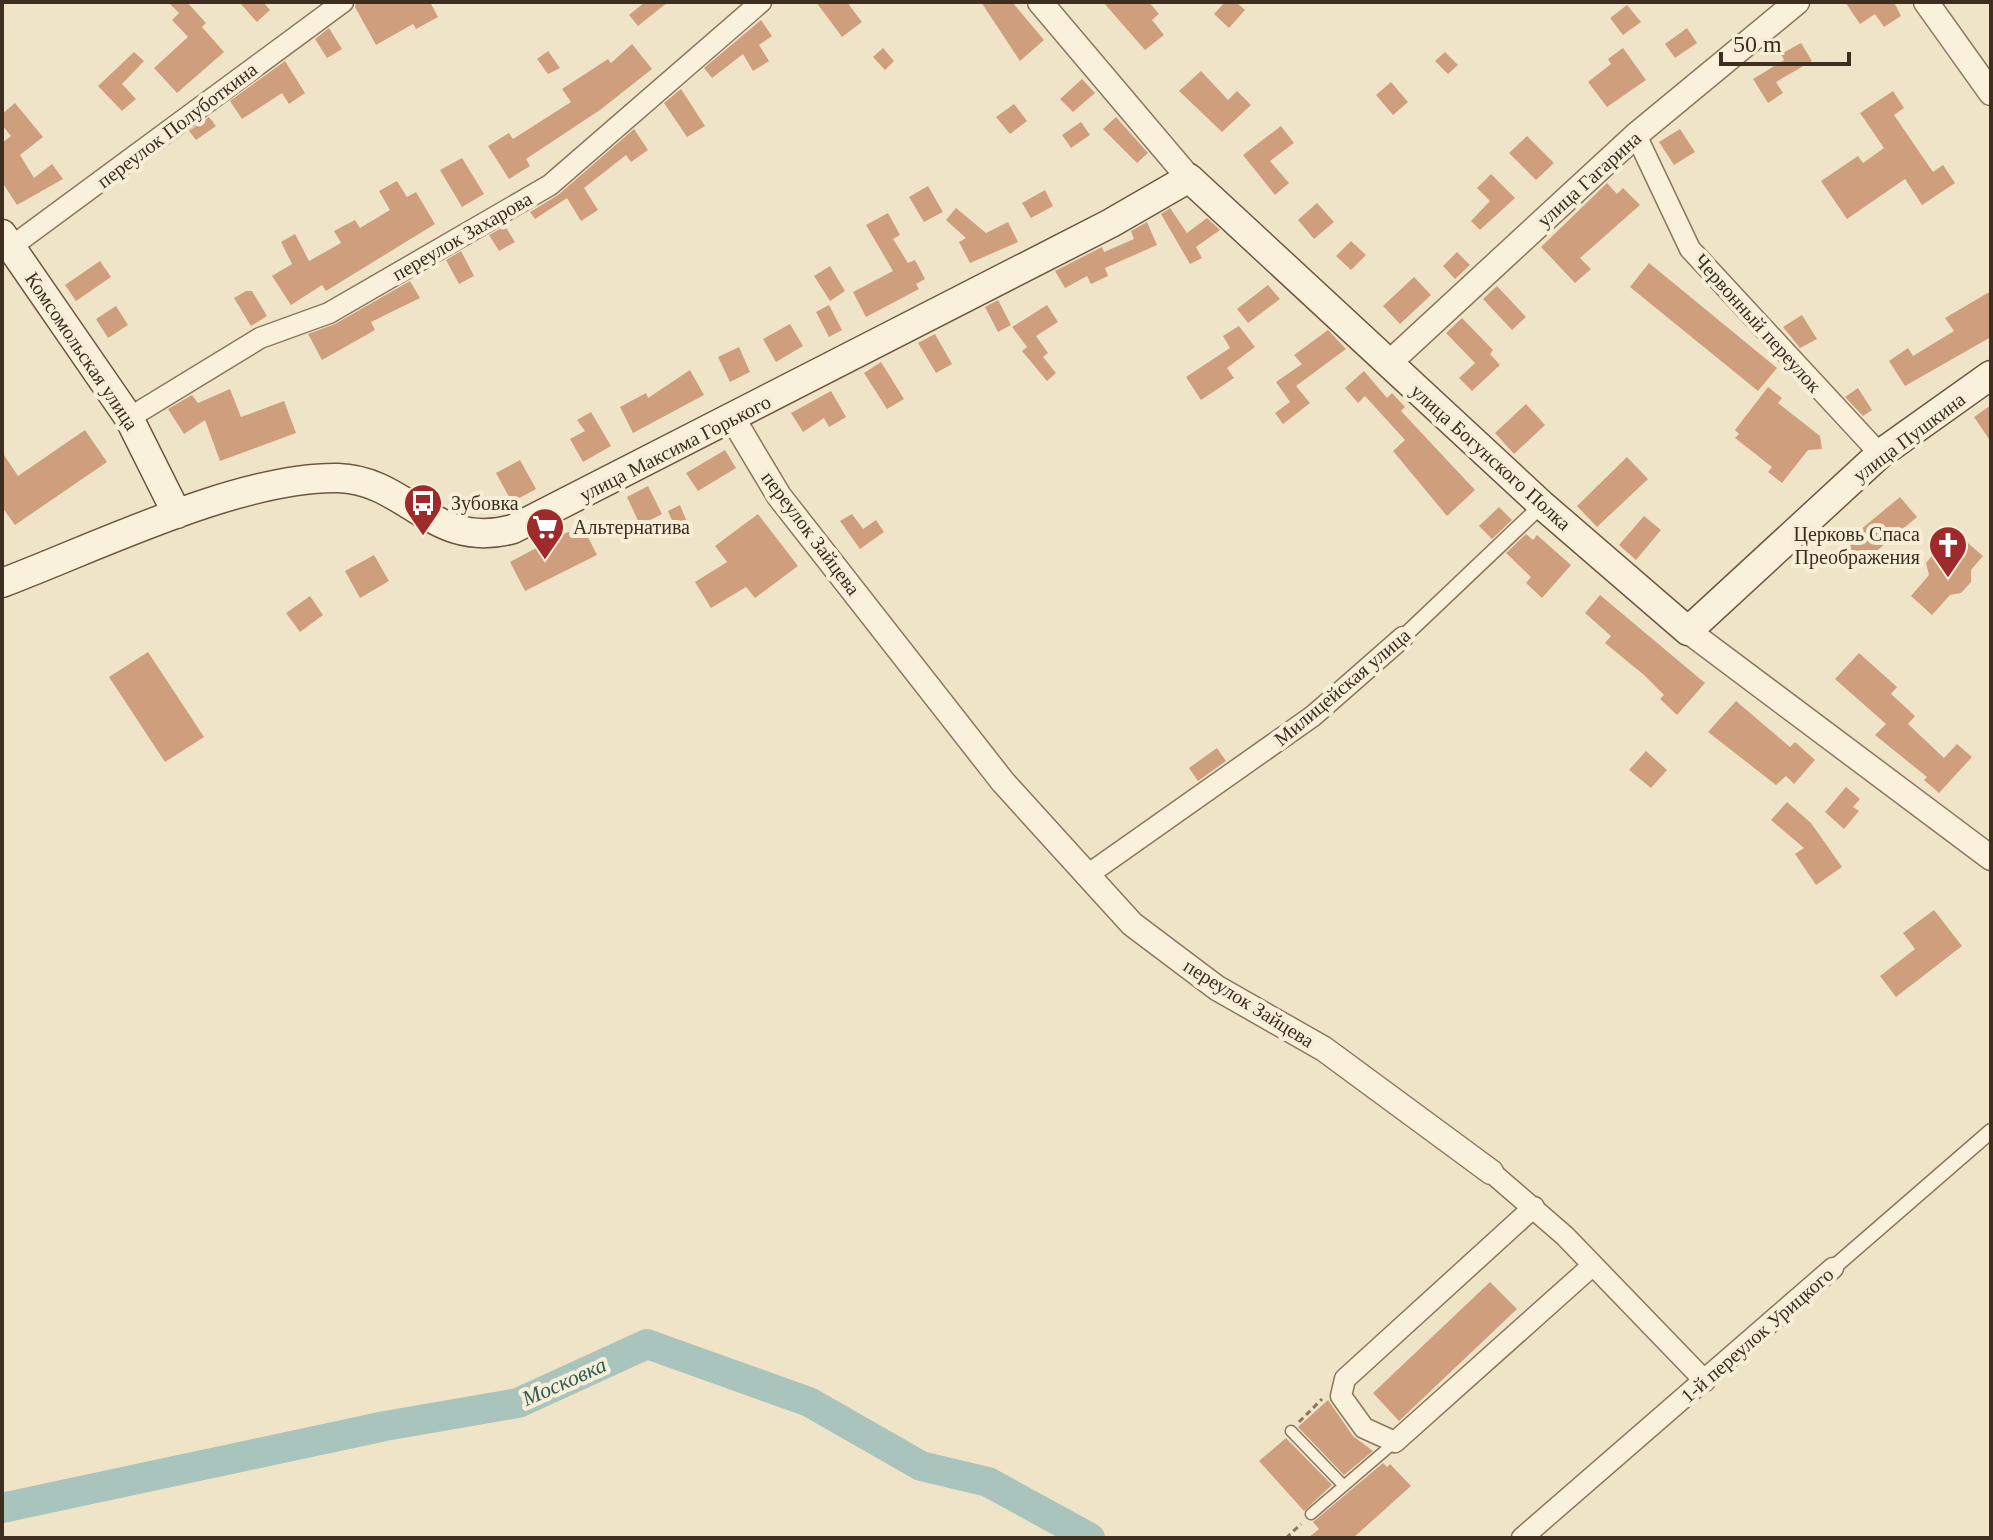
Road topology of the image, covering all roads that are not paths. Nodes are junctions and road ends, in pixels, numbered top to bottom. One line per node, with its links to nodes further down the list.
1 (343, 2): 9 (street, переулок Полуботкина)
2 (761, 2): 12 (street, переулок Захарова)
3 (1040, 2): 8 (street, улица Богунского Полка)
4 (1797, 2): 7 (street, улица Гагарина)
5 (1926, 2): 6 (street)
6 (1991, 93)
7 (1636, 135): 10 (street, улица Гагарина); 14 (street, Червонный переулок)
8 (1189, 178): 10 (main road, улица Богунского Полка); 13 (main road, улица Максима Горького)
9 (7, 241): 12 (main road, Комсомольская улица)
10 (1388, 364): 15 (main road, улица Богунского Полка)
11 (1991, 375): 14 (main road, улица Пушкина)
12 (129, 418): 16 (main road, Комсомольская улица)
13 (733, 419): 16 (main road, улица Максима Горького); 21 (street, переулок Зайцева)
14 (1880, 454): 18 (main road, улица Пушкина)
15 (1542, 505): 18 (main road, улица Богунского Полка); 19 (street, Милицейская улица)
16 (177, 514): 17 (main road, улица Максима Горького)
17 (2, 583)
18 (1688, 631): 20 (street, улица Богунского Полка)
19 (1403, 637): 21 (street, Милицейская улица)
20 (1991, 858)
21 (1086, 876): 23 (street, переулок Зайцева)
22 (1991, 1131): 26 (street, 1-й переулок Урицкого)
23 (1491, 1172): 24 (street, переулок Зайцева)
24 (1534, 1207): 25 (street, переулок Зайцева); 29 (street)
25 (1592, 1266): 27 (street, переулок Зайцева); 29 (street)
26 (1833, 1268): 27 (street, 1-й переулок Урицкого)
27 (1705, 1381): 32 (street, 1-й переулок Урицкого)
28 (1291, 1431): 30 (lane)
29 (1395, 1442): 30 (lane)
30 (1344, 1486): 31 (lane)
31 (1311, 1514)
32 (1522, 1538)

